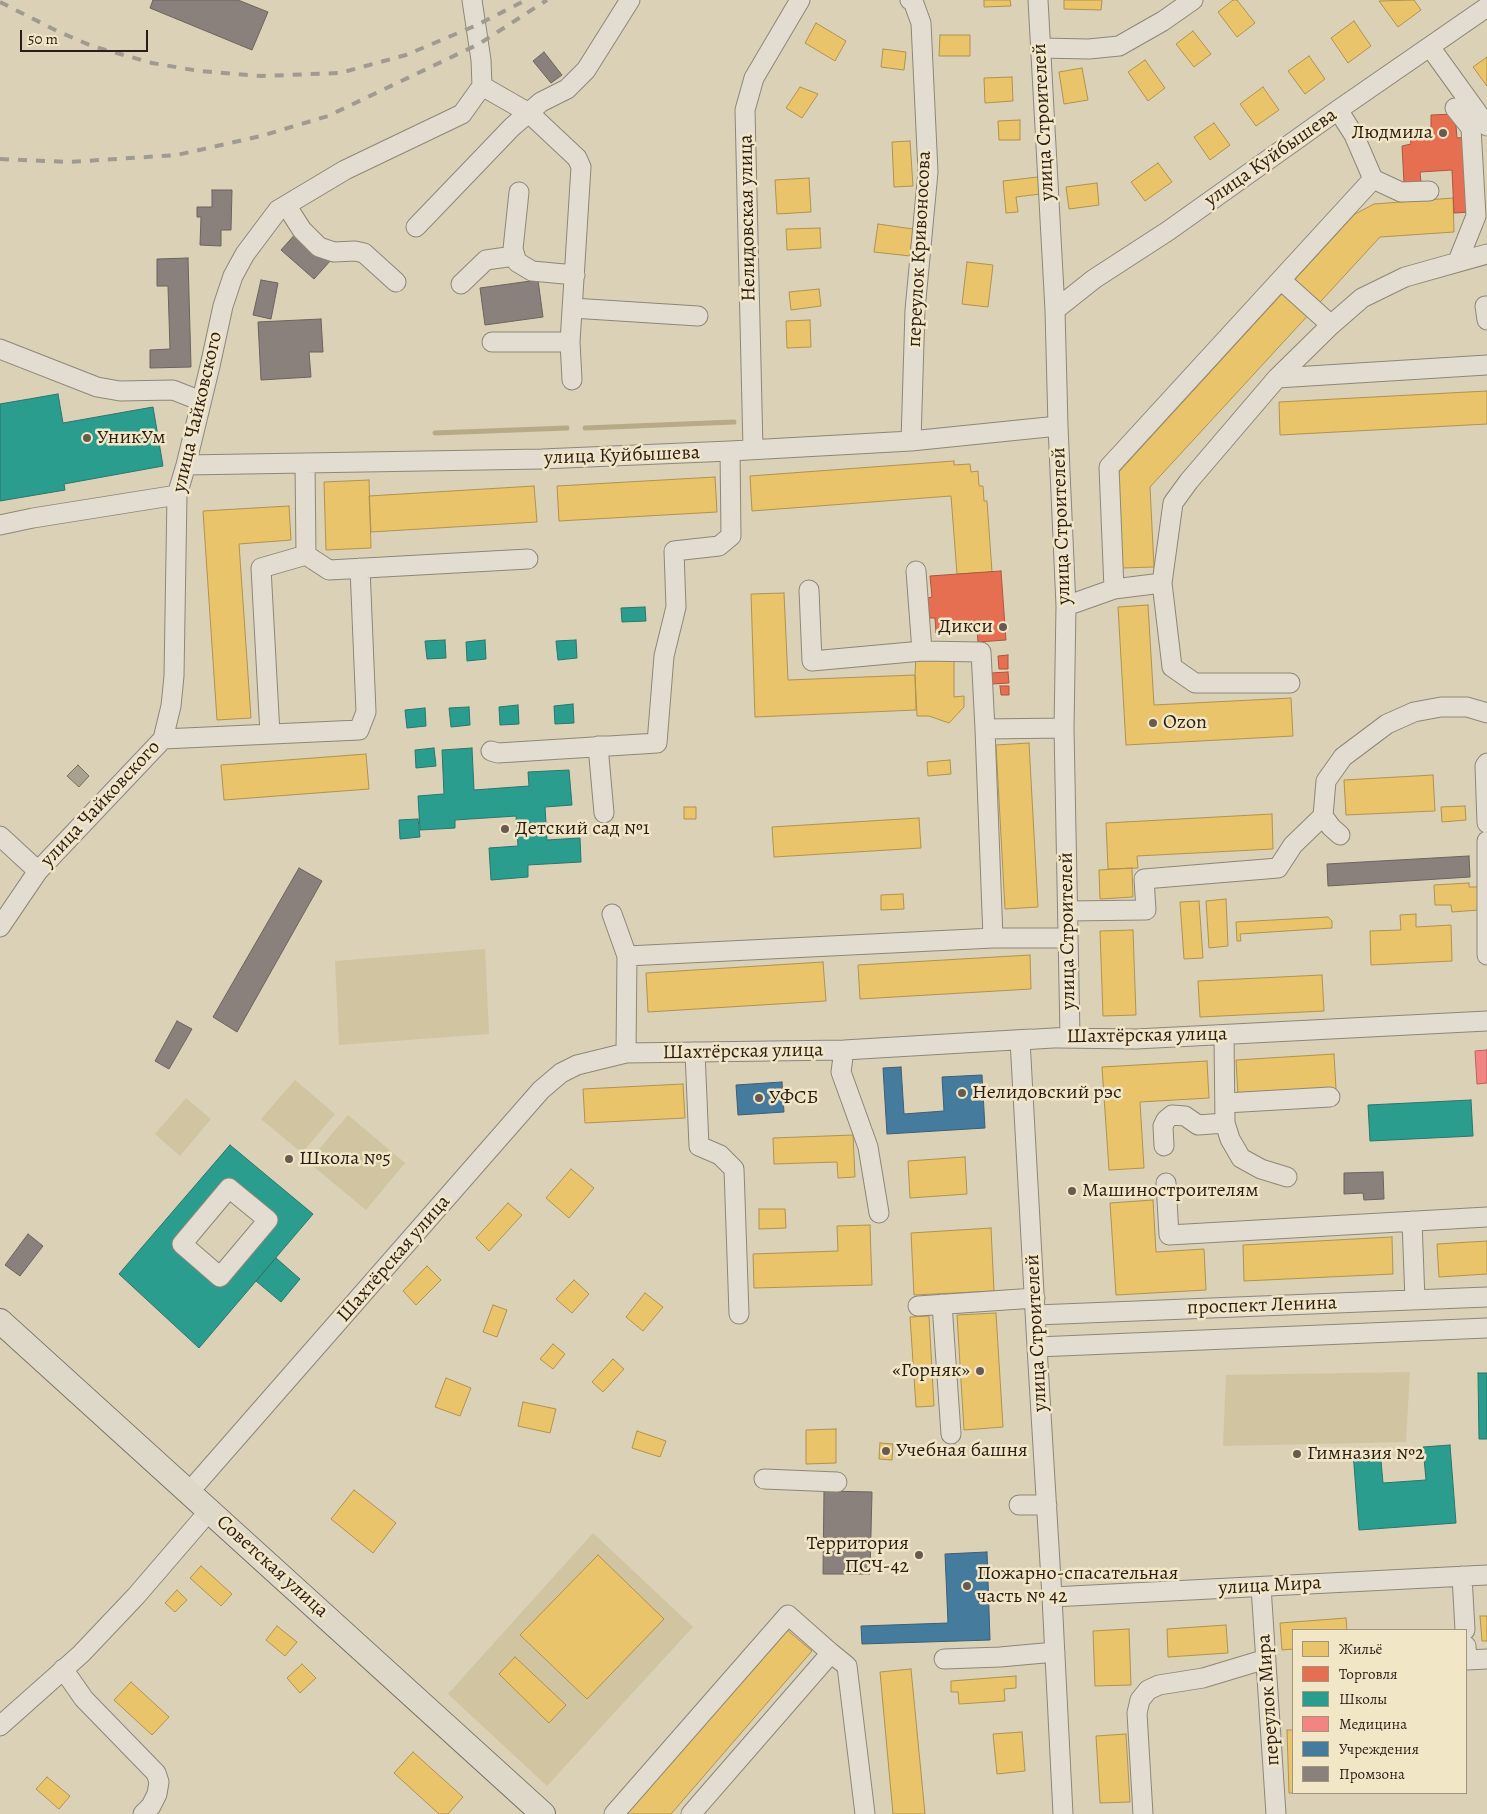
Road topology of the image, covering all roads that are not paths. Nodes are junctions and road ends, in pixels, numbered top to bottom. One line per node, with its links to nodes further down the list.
1 (472, 0): 10 (street)
2 (630, 0): 13 (street)
3 (800, 0): 42 (street, Нелидовская улица)
4 (910, 0): 41 (street, переулок Кривоносова)
5 (1038, 0): 9 (street, улица Строителей)
6 (1193, 0): 9 (street)
7 (1487, 7): 8 (street, улица Куйбышева)
8 (1430, 46): 12 (street, улица Куйбышева); 14 (street)
9 (1040, 48): 29 (street, улица Строителей)
10 (482, 86): 13 (street); 18 (street, улица Чайковского)
11 (1455, 108): 22 (street)
12 (1338, 110): 15 (street); 29 (street, улица Куйбышева)
13 (529, 113): 19 (street); 23 (street)
14 (1487, 126)
15 (1373, 180): 16 (street); 24 (street)
16 (1429, 191)
17 (519, 192): 21 (street)
18 (286, 206): 25 (street); 39 (street, улица Чайковского)
19 (416, 227)
20 (1487, 254): 22 (street)
21 (514, 256): 23 (street); 26 (street)
22 (1458, 261): 32 (street)
23 (575, 275): 28 (street)
24 (1281, 280): 32 (street); 53 (street)
25 (396, 282)
26 (461, 284)
27 (1487, 306): 31 (street)
28 (572, 308): 30 (street); 34 (street)
29 (1055, 310): 40 (street, улица Строителей)
30 (698, 316)
31 (1487, 320)
32 (1331, 325): 37 (street)
33 (492, 342): 34 (street)
34 (570, 342): 38 (street)
35 (0, 349): 39 (street)
36 (1487, 365): 37 (street)
37 (1277, 378): 52 (street)
38 (572, 380)
39 (201, 401): 45 (street, улица Чайковского)
40 (1058, 426): 41 (street, улица Куйбышева); 55 (street, улица Строителей)
41 (912, 441): 42 (street, улица Куйбышева)
42 (753, 449): 43 (street, улица Куйбышева)
43 (730, 451): 44 (street, улица Куйбышева); 63 (street)
44 (305, 463): 45 (street, улица Куйбышева); 48 (street)
45 (186, 465): 46 (street, улица Чайковского)
46 (177, 494): 47 (street); 62 (street, улица Чайковского)
47 (0, 525)
48 (306, 555): 50 (street); 61 (street)
49 (528, 559): 50 (street)
50 (360, 568): 61 (street)
51 (916, 571): 56 (street)
52 (1162, 583): 53 (street); 57 (street)
53 (1114, 589): 55 (street)
54 (809, 590): 56 (street)
55 (1066, 606): 59 (street, улица Строителей)
56 (922, 651): 60 (street)
57 (1290, 683)
58 (1487, 713): 67 (street)
59 (1064, 728): 60 (street); 73 (street, улица Строителей)
60 (985, 729): 76 (street)
61 (270, 734): 62 (street)
62 (163, 739): 72 (street, улица Чайковского)
63 (598, 746): 64 (street); 66 (street)
64 (491, 751)
65 (1487, 764): 68 (street)
66 (604, 813)
67 (1323, 816): 69 (street); 73 (street)
68 (1487, 823)
69 (1340, 835)
70 (0, 836): 72 (street)
71 (1487, 840): 78 (street)
72 (38, 871): 75 (street, улица Чайковского)
73 (1068, 911): 77 (street, улица Строителей)
74 (612, 914): 80 (street)
75 (0, 927)
76 (993, 938): 77 (street); 80 (street)
77 (1068, 938): 83 (street, улица Строителей)
78 (1487, 950): 79 (street)
79 (1487, 955)
80 (626, 956): 87 (street)
81 (1487, 1021): 82 (street, Шахтёрская улица)
82 (1224, 1035): 83 (street, Шахтёрская улица); 89 (street)
83 (1070, 1038): 84 (street, улица Строителей)
84 (1020, 1040): 85 (street, Шахтёрская улица); 102 (street, улица Строителей)
85 (844, 1050): 86 (street, Шахтёрская улица); 94 (street)
86 (695, 1052): 87 (street, Шахтёрская улица); 103 (street)
87 (626, 1054): 110 (street, Шахтёрская улица)
88 (1330, 1097): 89 (street)
89 (1225, 1103): 90 (street)
90 (1225, 1123): 91 (street); 92 (street)
91 (1164, 1146)
92 (1287, 1177)
93 (1166, 1183): 96 (street)
94 (880, 1213)
95 (1487, 1217): 96 (street)
96 (1412, 1221): 99 (street)
97 (182, 1244): 97 (street)
98 (1487, 1297): 99 (street, проспект Ленина)
99 (1415, 1300): 102 (street, проспект Ленина)
100 (942, 1304): 101 (street, проспект Ленина); 102 (street, проспект Ленина); 107 (street)
101 (918, 1306)
102 (1036, 1307): 106 (street, улица Строителей)
103 (739, 1314)
104 (0, 1321): 110 (main road, Советская улица)
105 (1487, 1328): 106 (street, проспект Ленина)
106 (1037, 1347): 112 (street, улица Строителей)
107 (951, 1434)
108 (764, 1479): 109 (street)
109 (837, 1482)
110 (189, 1492): 113 (main road, Советская улица)
111 (1019, 1505): 112 (street)
112 (1046, 1505): 117 (street, улица Строителей)
113 (210, 1510): 125 (street); 128 (main road, Советская улица)
114 (1487, 1575): 115 (street, улица Мира)
115 (1462, 1576): 116 (street, улица Мира); 118 (street)
116 (1261, 1586): 117 (street, улица Мира); 122 (street, переулок Мира)
117 (1052, 1596): 119 (street, улица Строителей)
118 (1465, 1629)
119 (1055, 1652): 121 (street); 132 (street, улица Строителей)
120 (831, 1653): 129 (street); 130 (street); 131 (street)
121 (944, 1658)
122 (1266, 1658): 133 (street); 134 (street, переулок Мира)
123 (1487, 1659): 124 (street)
124 (1467, 1660)
125 (63, 1669): 126 (street); 127 (street)
126 (0, 1726)
127 (143, 1814)
128 (543, 1814)
129 (614, 1814)
130 (692, 1814)
131 (865, 1814)
132 (1063, 1814)
133 (1143, 1814)
134 (1276, 1814)

